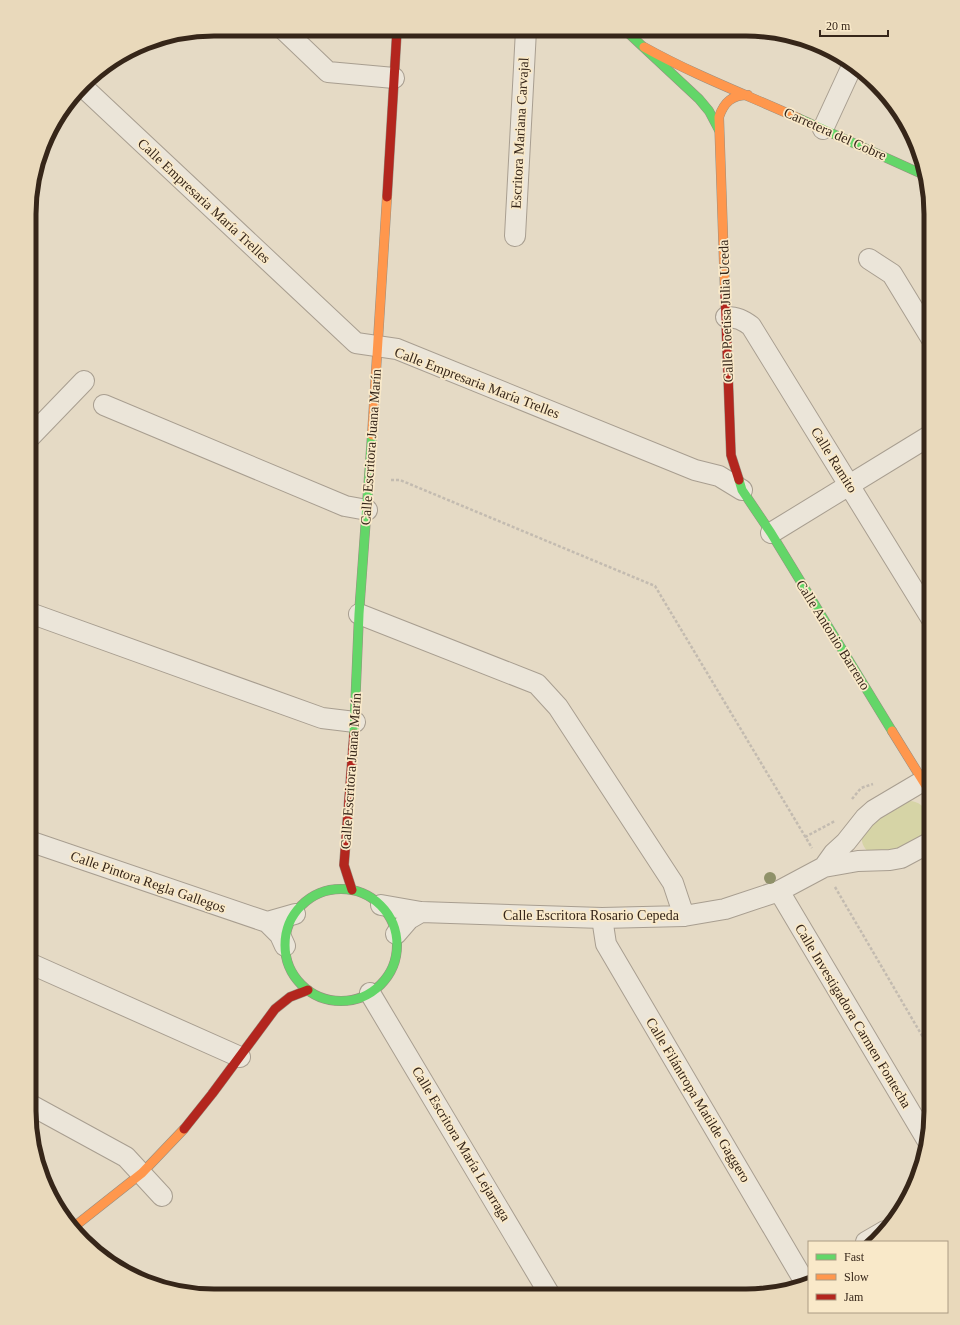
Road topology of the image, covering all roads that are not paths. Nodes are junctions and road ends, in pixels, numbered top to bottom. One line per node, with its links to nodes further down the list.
1 (290, 36): 7 (street)
2 (397, 36): 7 (street, Calle Escritora Juana Marín)
3 (526, 36): 13 (street, Escritora Mariana Carvajal)
4 (632, 36): 5 (street)
5 (644, 47): 9 (street, Carretera del Cobre); 11 (street)
6 (850, 70): 10 (street)
7 (394, 78): 17 (street, Calle Escritora Juana Marín)
8 (86, 90): 17 (street, Calle Empresaria María Trelles)
9 (748, 95): 10 (street, Carretera del Cobre); 11 (street)
10 (823, 129): 12 (street, Carretera del Cobre)
11 (719, 130): 15 (street, Calle Poetisa Julia Uceda)
12 (919, 173)
13 (515, 236)
14 (869, 259): 16 (street)
15 (726, 317): 22 (street, Calle Ramito); 23 (street, Calle Poetisa Julia Uceda)
16 (924, 327)
17 (378, 347): 23 (street, Calle Empresaria María Trelles); 24 (street, Calle Escritora Juana Marín)
18 (84, 381): 20 (street)
19 (104, 405): 24 (street)
20 (36, 431)
21 (924, 439): 22 (street)
22 (849, 485): 25 (street); 26 (street, Calle Ramito)
23 (742, 490): 25 (street, Calle Antonio Barreno)
24 (367, 510): 27 (street, Calle Escritora Juana Marín)
25 (771, 533): 30 (street, Calle Antonio Barreno)
26 (924, 607)
27 (359, 614): 29 (street, Calle Escritora Juana Marín); 42 (street)
28 (36, 615): 29 (street)
29 (355, 722): 34 (street, Calle Escritora Juana Marín)
30 (924, 782)
31 (924, 788): 35 (street)
32 (36, 843): 44 (street, Calle Pintora Regla Gallegos)
33 (924, 846): 35 (street)
34 (344, 865): 36 (street); 37 (street)
35 (824, 867): 38 (street, Calle Escritora Rosario Cepeda)
36 (330, 890): 37 (street); 41 (street)
37 (352, 890): 39 (street)
38 (779, 891): 42 (street, Calle Escritora Rosario Cepeda); 54 (street, Calle Investigadora Carmen Fontecha)
39 (381, 905): 40 (street, Calle Escritora Rosario Cepeda); 45 (street)
40 (421, 912): 43 (street, Calle Escritora Rosario Cepeda); 45 (street)
41 (295, 914): 44 (street); 46 (street)
42 (684, 916): 43 (street, Calle Escritora Rosario Cepeda)
43 (602, 918): 58 (street, Calle Filántropa Matilde Gaggero)
44 (267, 922): 46 (street, Calle Pintora Regla Gallegos)
45 (396, 934): 50 (street)
46 (285, 946): 48 (street)
47 (36, 966): 52 (street)
48 (289, 966): 49 (street); 51 (street)
49 (308, 990): 50 (street); 51 (street)
50 (370, 993): 59 (street, Calle Escritora María Lejarraga)
51 (275, 1010): 52 (street)
52 (240, 1057): 55 (street)
53 (36, 1108): 55 (street)
54 (922, 1132)
55 (141, 1174): 56 (street); 57 (street)
56 (162, 1196)
57 (77, 1224)
58 (802, 1280)
59 (546, 1289)

